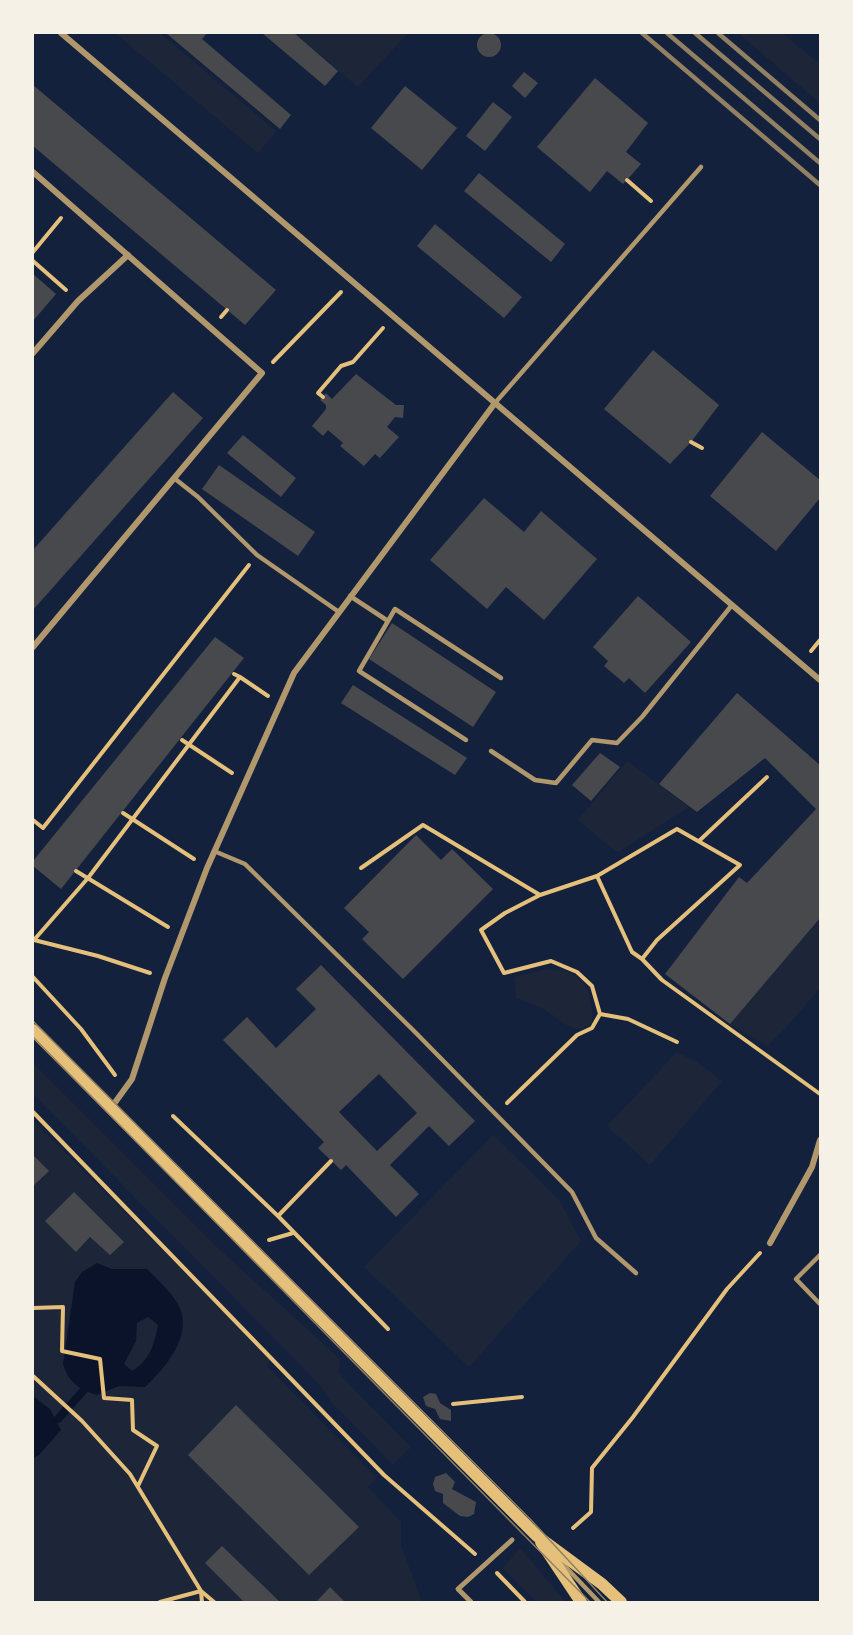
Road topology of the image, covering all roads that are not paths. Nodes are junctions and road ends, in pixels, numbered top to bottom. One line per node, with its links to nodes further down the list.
1 (61, 33): 6 (street)
2 (701, 167): 6 (lane)
3 (33, 172): 4 (street)
4 (128, 255): 5 (street); 7 (street)
5 (33, 352)
6 (495, 403): 8 (street); 9 (street)
7 (173, 478): 10 (lane); 12 (street)
8 (350, 596): 10 (street); 11 (lane)
9 (732, 604): 14 (street); 16 (lane)
10 (339, 612): 17 (street)
11 (388, 621): 13 (lane); 15 (lane)
12 (33, 647)
13 (501, 678)
14 (820, 680)
15 (466, 740)
16 (491, 751)
17 (214, 851): 19 (street); 23 (lane)
18 (33, 1030): 19 (main road)
19 (111, 1109): 25 (main road)
20 (820, 1140): 21 (street)
21 (770, 1243)
22 (820, 1255): 24 (lane)
23 (636, 1273)
24 (820, 1304)
25 (537, 1536): 28 (main road); 29 (lane); 30 (main road)
26 (512, 1540): 27 (street)
27 (471, 1602)
28 (581, 1602)
29 (599, 1602)
30 (621, 1602)

